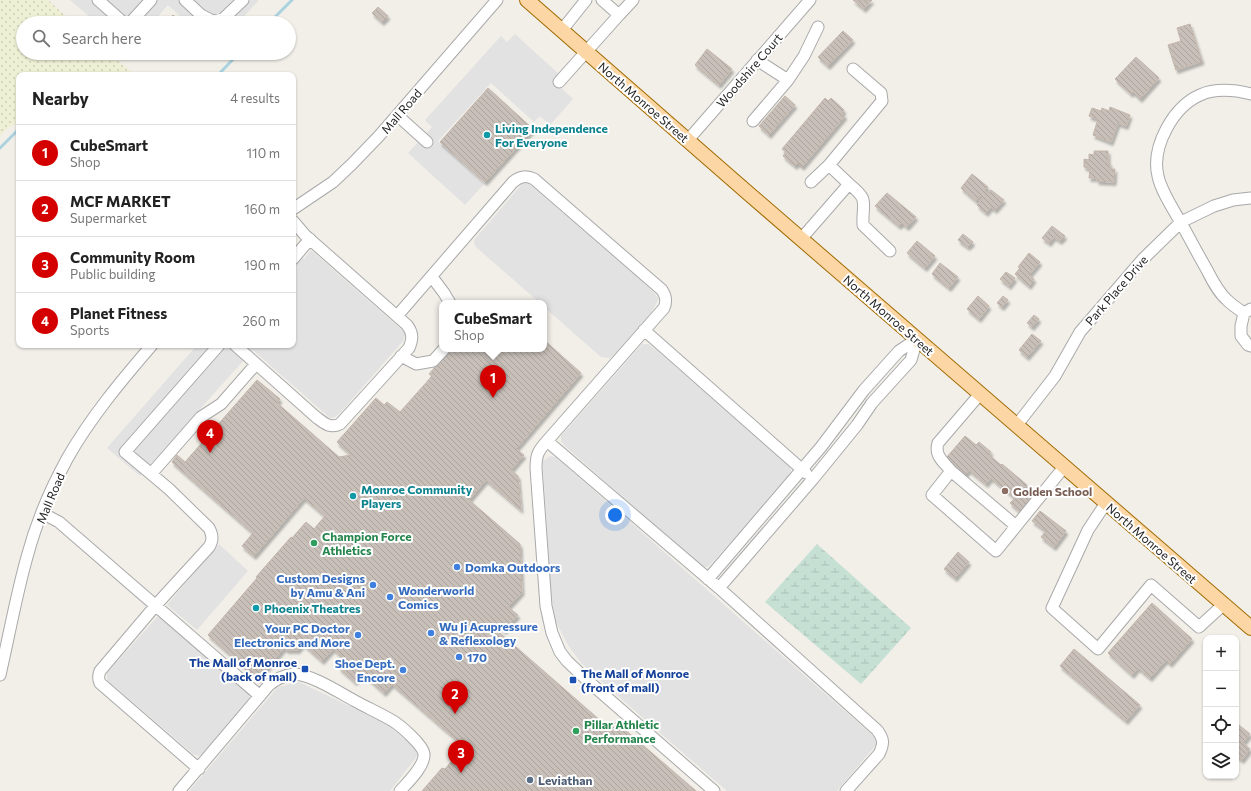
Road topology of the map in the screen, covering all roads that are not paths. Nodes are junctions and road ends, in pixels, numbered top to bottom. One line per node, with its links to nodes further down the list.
1 (98, 0): 12 (street)
2 (243, 0): 15 (street)
3 (497, 0): 24 (street, Mall Road)
4 (527, 0): 17 (main road, North Monroe Street)
5 (586, 0): 17 (street)
6 (602, 0): 11 (street)
7 (633, 0): 11 (street)
8 (810, 0): 19 (street, Woodshire Court)
9 (147, 1): 13 (street)
10 (191, 2): 14 (street)
11 (619, 14): 18 (street)
12 (116, 16)
13 (135, 16)
14 (203, 16)
15 (226, 16)
16 (818, 27): 21 (street)
17 (562, 30): 18 (main road, North Monroe Street)
18 (586, 51): 22 (street); 26 (main road, North Monroe Street)
19 (758, 60): 21 (street); 26 (street, Woodshire Court)
20 (853, 69): 28 (street)
21 (788, 80): 25 (street)
22 (559, 82)
23 (1251, 94): 33 (street)
24 (397, 115): 27 (street); 32 (street, Mall Road)
25 (753, 121)
26 (688, 140): 36 (main road, North Monroe Street)
27 (427, 142)
28 (829, 165): 29 (street); 30 (street)
29 (811, 182)
30 (849, 184): 36 (street); 37 (street)
31 (1251, 198): 33 (street, Park Place Drive)
32 (296, 207)
33 (1181, 222): 41 (street); 53 (street, Park Place Drive)
34 (296, 224): 35 (street)
35 (310, 239): 38 (street); 42 (street)
36 (801, 239): 44 (main road, North Monroe Street)
37 (890, 251)
38 (296, 255)
39 (432, 277): 40 (street); 42 (street); 43 (street)
40 (448, 300)
41 (1247, 311): 45 (street)
42 (397, 316): 50 (street)
43 (644, 330): 54 (street); 56 (street)
44 (918, 339): 52 (main road, North Monroe Street); 56 (street); 59 (street)
45 (1251, 346)
46 (150, 348): 61 (street, Mall Road)
47 (216, 348): 58 (street)
48 (238, 348): 51 (street)
49 (441, 352): 50 (street)
50 (401, 356): 51 (street)
51 (256, 364): 58 (street)
52 (980, 394): 53 (main road, North Monroe Street); 57 (street)
53 (1016, 426): 55 (main road, North Monroe Street)
54 (547, 441): 63 (street); 73 (street)
55 (1064, 467): 60 (main road, North Monroe Street); 62 (street)
56 (802, 469): 59 (street); 63 (street)
57 (951, 471): 62 (street); 62 (street)
58 (151, 474): 65 (street)
59 (813, 479): 64 (street)
60 (1106, 504): 66 (main road, North Monroe Street); 66 (street)
61 (42, 513): 65 (street); 68 (street, Mall Road)
62 (1016, 526)
63 (708, 579): 64 (street)
64 (719, 588): 74 (street)
65 (156, 605): 69 (street); 70 (street)
66 (1223, 605): 67 (main road, North Monroe Street)
67 (1251, 628)
68 (0, 675)
69 (260, 696): 70 (street); 72 (street)
70 (199, 769): 71 (street)
71 (179, 791)
72 (400, 791)
73 (714, 791)
74 (846, 791)

